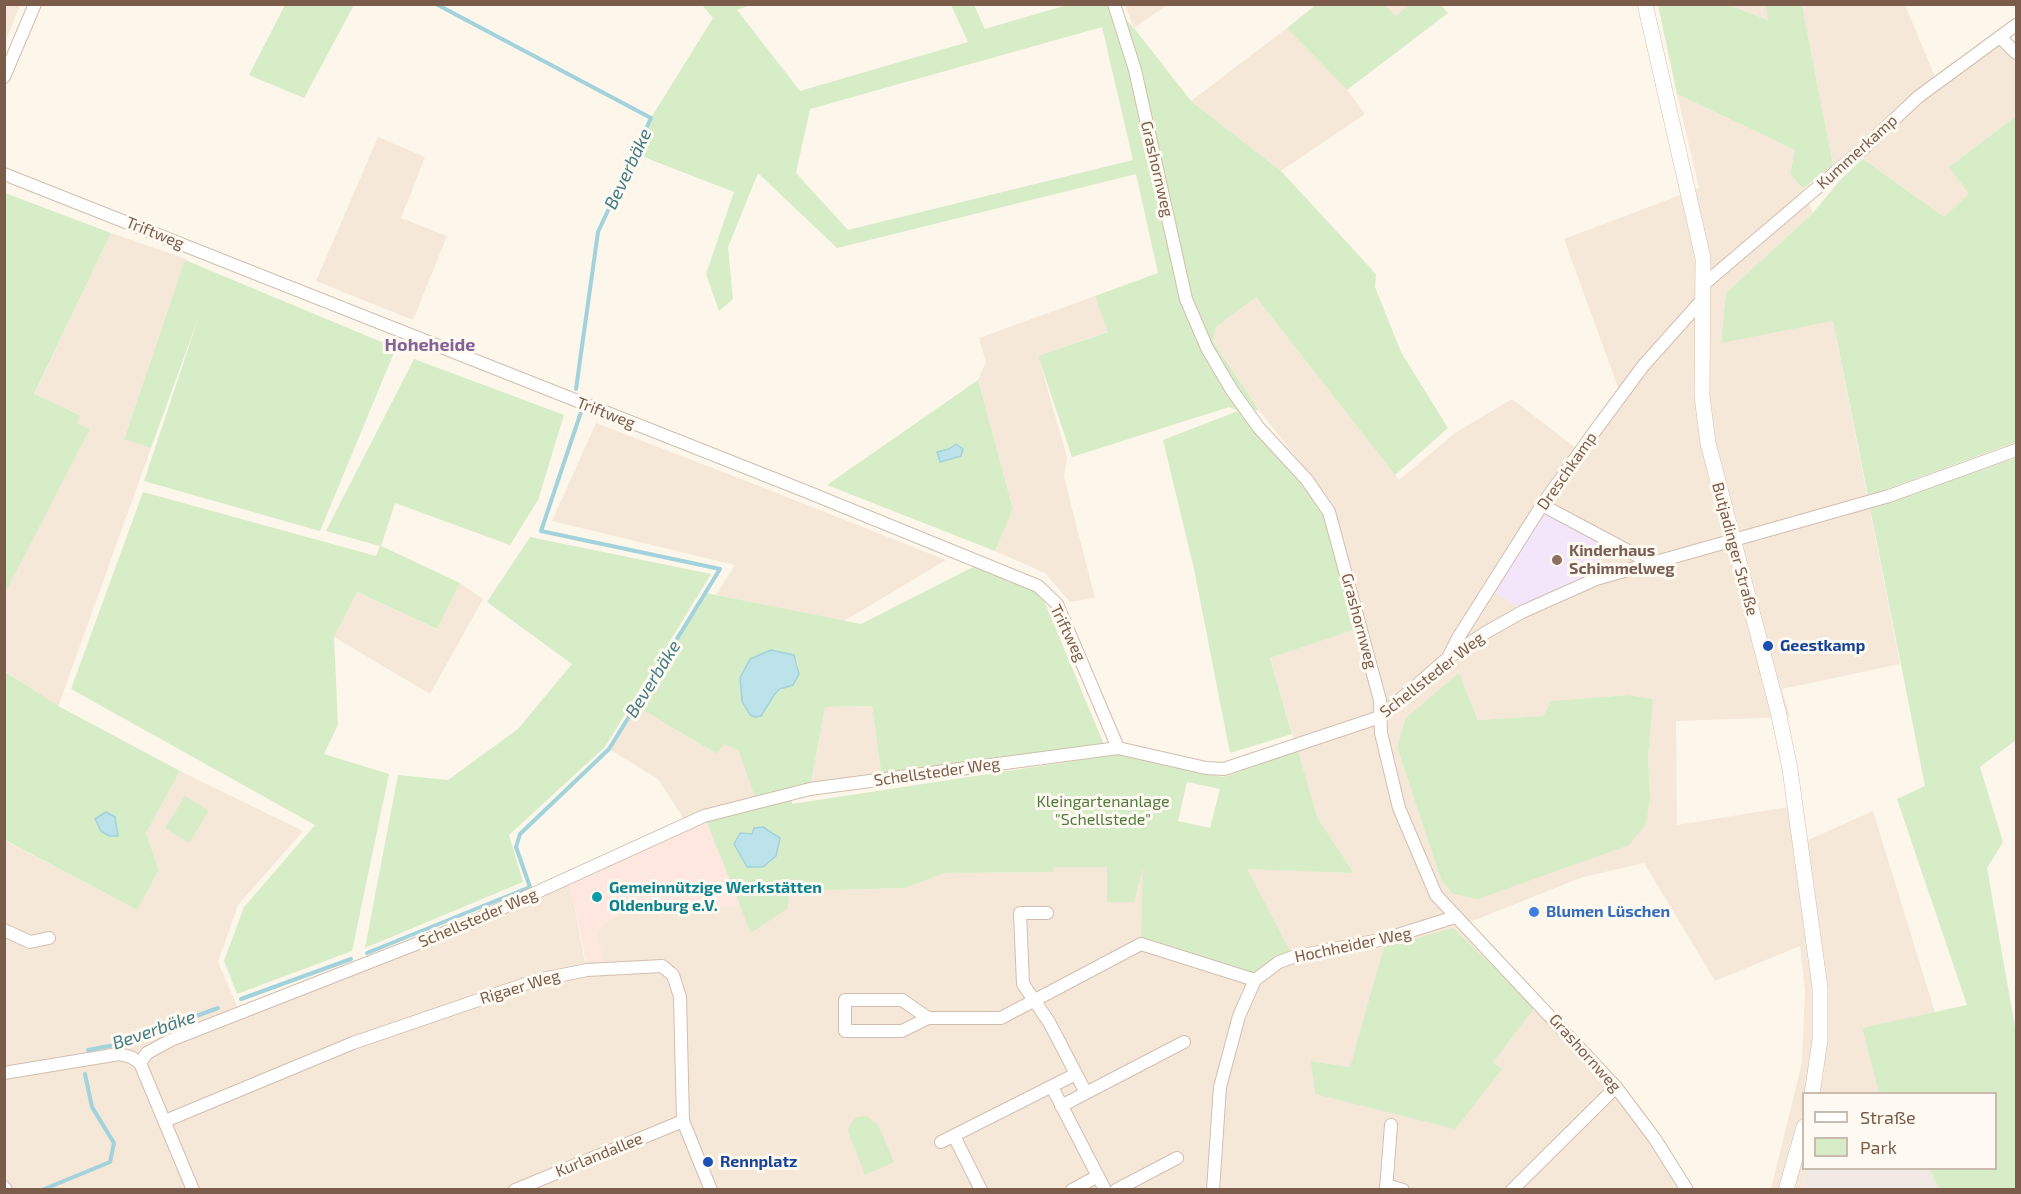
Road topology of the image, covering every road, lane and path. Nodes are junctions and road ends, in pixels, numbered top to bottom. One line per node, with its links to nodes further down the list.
1 (35, 4): 7 (street)
2 (1114, 4): 15 (street, Grashornweg)
3 (1645, 4): 9 (street, Butjadinger Straße)
4 (2016, 25): 5 (street, Kummerkamp)
5 (2000, 37): 6 (street); 9 (street, Kummerkamp)
6 (2016, 54)
7 (4, 77)
8 (4, 174): 16 (street, Triftweg)
9 (1703, 292): 11 (street, Dreschkamp); 12 (street, Butjadinger Straße)
10 (2016, 450): 12 (street)
11 (1542, 506): 13 (street); 14 (street, Dreschkamp)
12 (1733, 538): 13 (street, Schellsteder Weg); 30 (street, Butjadinger Straße)
13 (1649, 562): 14 (street, Schellsteder Weg)
14 (1449, 657): 15 (street, Schellsteder Weg)
15 (1380, 717): 16 (street, Schellsteder Weg); 18 (street, Grashornweg)
16 (1118, 748): 25 (street, Schellsteder Weg)
17 (1047, 913): 22 (street)
18 (1455, 917): 21 (street, Hochheider Weg); 29 (street, Grashornweg)
19 (4, 930): 20 (street)
20 (49, 938)
21 (1254, 980): 22 (street); 49 (street)
22 (1033, 1001): 23 (street); 27 (street)
23 (928, 1018): 23 (street)
24 (1184, 1042): 31 (street)
25 (140, 1063): 26 (street); 33 (street)
26 (4, 1073)
27 (1076, 1074): 28 (street); 31 (street)
28 (1052, 1087): 32 (street); 37 (street)
29 (1617, 1087): 51 (street); 52 (street, Grashornweg)
30 (1812, 1092)
31 (1086, 1093): 32 (street)
32 (1061, 1106): 40 (street)
33 (165, 1120): 34 (street, Rigaer Weg); 43 (street)
34 (683, 1121): 44 (street, Kurlandallee); 45 (street, Rigaer Weg)
35 (1391, 1125): 41 (street)
36 (1802, 1131): 53 (street)
37 (954, 1136): 38 (street); 46 (street)
38 (941, 1142)
39 (1177, 1158): 48 (street)
40 (1098, 1176): 42 (street); 47 (street)
41 (1386, 1187): 50 (street)
42 (1074, 1189)
43 (194, 1190)
44 (515, 1190)
45 (711, 1190)
46 (981, 1190)
47 (1106, 1190)
48 (1116, 1190)
49 (1213, 1190)
50 (1403, 1190)
51 (1512, 1190)
52 (1686, 1190)
53 (1786, 1190)

